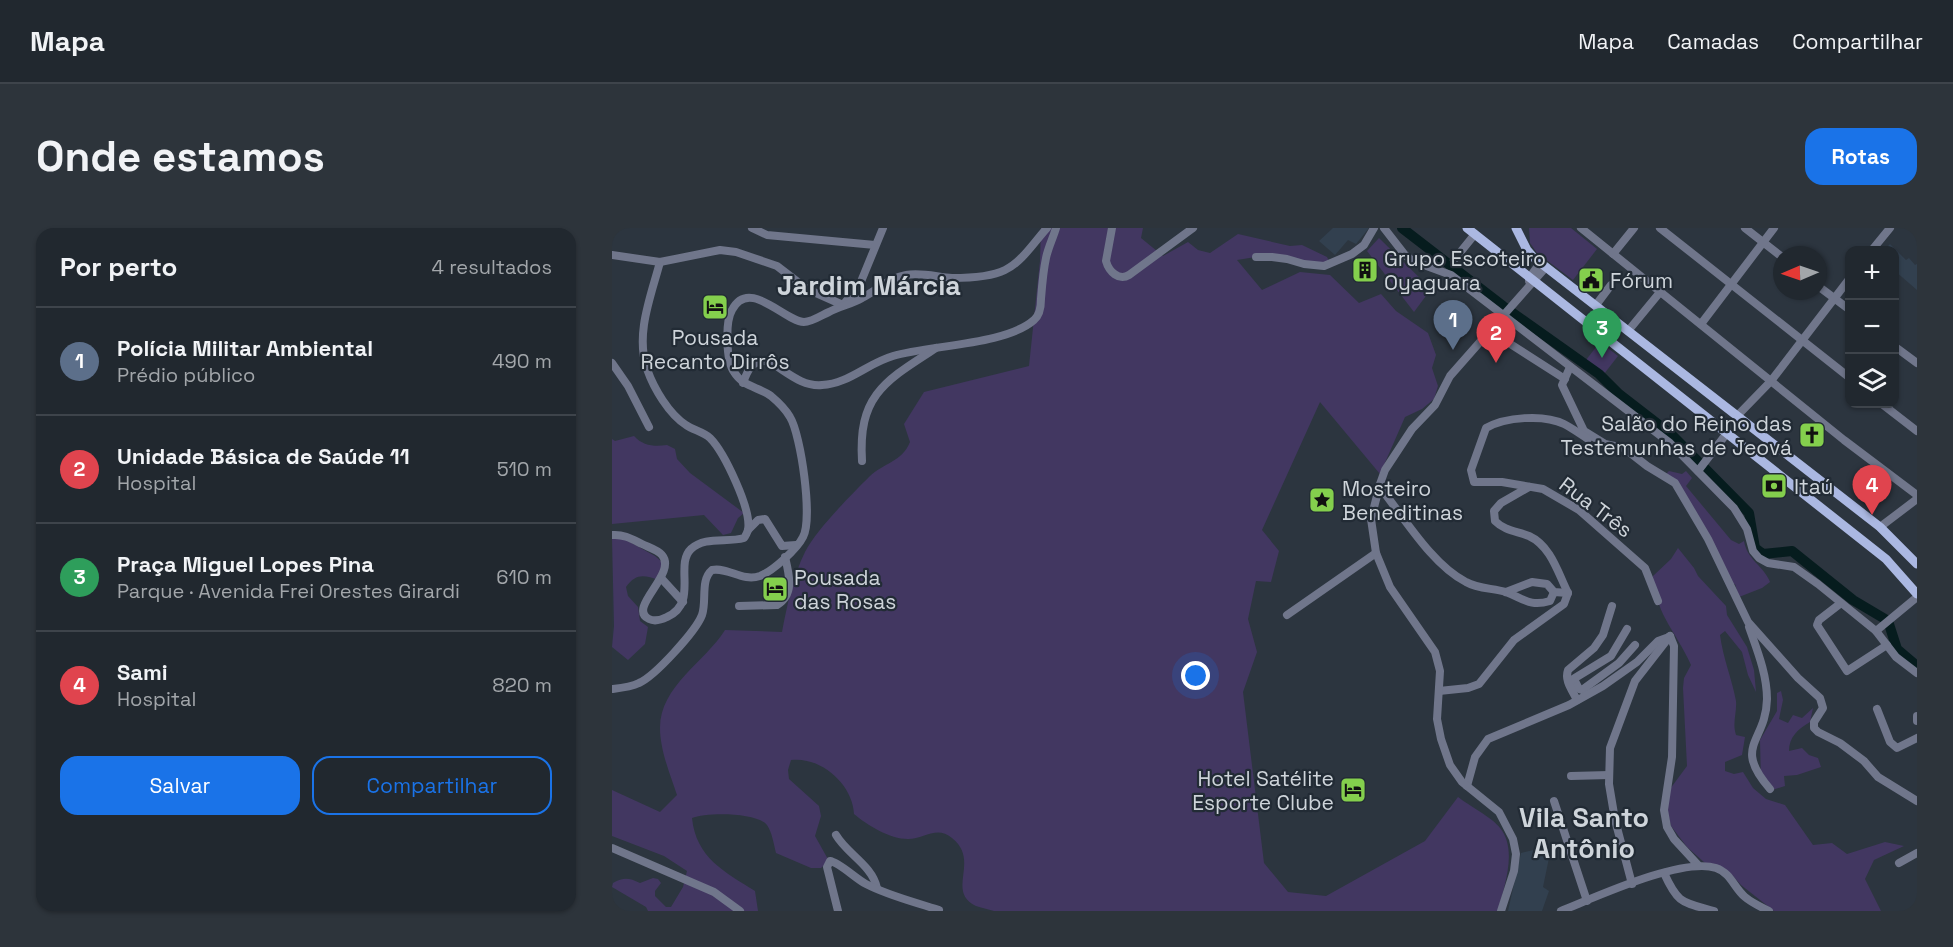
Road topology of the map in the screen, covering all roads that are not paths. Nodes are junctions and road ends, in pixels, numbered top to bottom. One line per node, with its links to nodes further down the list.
1 (752, 228): 20 (street)
2 (883, 228): 20 (street)
3 (1047, 228): 36 (street)
4 (1056, 228): 44 (street)
5 (1112, 228): 6 (street)
6 (1193, 228)
7 (1374, 228): 25 (street)
8 (1384, 228): 39 (street)
9 (1516, 228): 18 (main road)
10 (1523, 228): 18 (street)
11 (1581, 228): 23 (street)
12 (1634, 228): 23 (street)
13 (1660, 228): 30 (street)
14 (1745, 228): 19 (street)
15 (1774, 228): 19 (street)
16 (1890, 228): 21 (street)
17 (1471, 231): 26 (street); 29 (main road)
18 (1523, 242): 28 (main road)
19 (1762, 242): 22 (street); 30 (street)
20 (874, 245): 36 (street)
21 (1875, 246)
22 (1773, 250)
23 (1613, 254): 33 (street)
24 (612, 255): 27 (street)
25 (1256, 257)
26 (1454, 260)
27 (660, 262): 36 (street); 69 (street)
28 (1540, 262): 29 (main road); 29 (street); 37 (main road)
29 (1529, 279): 39 (street); 50 (main road)
30 (1731, 284): 40 (street); 43 (street)
31 (1845, 284): 35 (street)
32 (1611, 285): 37 (street)
33 (1661, 291): 40 (street); 42 (street)
34 (1827, 293): 35 (street)
35 (1834, 298): 38 (street); 43 (street)
36 (843, 305): 55 (street)
37 (1596, 305): 42 (main road)
38 (1845, 306)
39 (1504, 315): 41 (street); 49 (street)
40 (1701, 324): 54 (street)
41 (1490, 331): 53 (street); 65 (street)
42 (1628, 331): 46 (main road)
43 (1802, 339): 52 (street); 54 (street)
44 (940, 345): 55 (street); 63 (street)
45 (1899, 350): 48 (street)
46 (1659, 357): 50 (main road); 51 (main road)
47 (612, 363): 59 (street)
48 (1917, 363)
49 (1570, 367): 53 (street); 64 (street)
50 (1647, 371): 56 (main road)
51 (1679, 372): 56 (main road); 58 (main road)
52 (1845, 374)
53 (1565, 379): 62 (street)
54 (1771, 381): 58 (street); 67 (street)
55 (743, 382): 71 (street)
56 (1668, 386): 61 (main road)
57 (1887, 408): 60 (street)
58 (1741, 419): 61 (main road); 61 (main road); 68 (main road)
59 (649, 427)
60 (1917, 431)
61 (1726, 432): 64 (street); 79 (main road)
62 (1605, 444): 66 (street); 86 (street)
63 (862, 461)
64 (1698, 470): 82 (street)
65 (1379, 486): 72 (street); 76 (street)
66 (1529, 487): 78 (street, Rua Três); 80 (street, Rua Três)
67 (1917, 497): 68 (street)
68 (1880, 527): 74 (main road)
69 (746, 534): 71 (street); 81 (street)
70 (612, 535): 75 (street)
71 (796, 545): 73 (street)
72 (1376, 553): 85 (street); 95 (street)
73 (785, 557): 83 (street); 94 (street)
74 (1917, 564)
75 (661, 578): 81 (street); 81 (street)
76 (1506, 592): 77 (street); 77 (street)
77 (1554, 592): 78 (street)
78 (1568, 593): 95 (street)
79 (1917, 596): 88 (street)
80 (1658, 601)
81 (683, 602)
82 (1841, 603): 88 (street); 91 (street)
83 (739, 606)
84 (1612, 606): 93 (street)
85 (1287, 615)
86 (1748, 622): 104 (street); 106 (street)
87 (1627, 629): 93 (street)
88 (1877, 631): 91 (street)
89 (1670, 636): 96 (street); 101 (street); 111 (street)
90 (1635, 645): 93 (street)
91 (1887, 645): 92 (street)
92 (1917, 673)
93 (1571, 681): 96 (street)
94 (612, 689)
95 (1439, 691): 103 (street)
96 (1577, 700): 103 (street)
97 (1877, 709): 100 (street)
98 (1917, 716): 99 (street)
99 (1917, 721)
100 (1917, 738)
101 (1609, 775): 102 (street); 113 (street)
102 (1571, 776)
103 (1467, 786): 119 (street)
104 (1770, 789)
105 (1554, 801): 115 (street)
106 (1917, 801)
107 (836, 835): 114 (street)
108 (612, 848): 117 (street)
109 (1917, 853): 110 (street)
110 (1899, 863)
111 (1698, 865): 112 (street); 122 (street)
112 (1664, 873): 113 (street); 121 (street)
113 (1632, 884): 115 (street)
114 (877, 888): 116 (street); 118 (street)
115 (1587, 901): 120 (street)
116 (939, 910)
117 (740, 911)
118 (838, 911)
119 (1501, 911)
120 (1562, 911)
121 (1714, 911)
122 (1769, 911)

